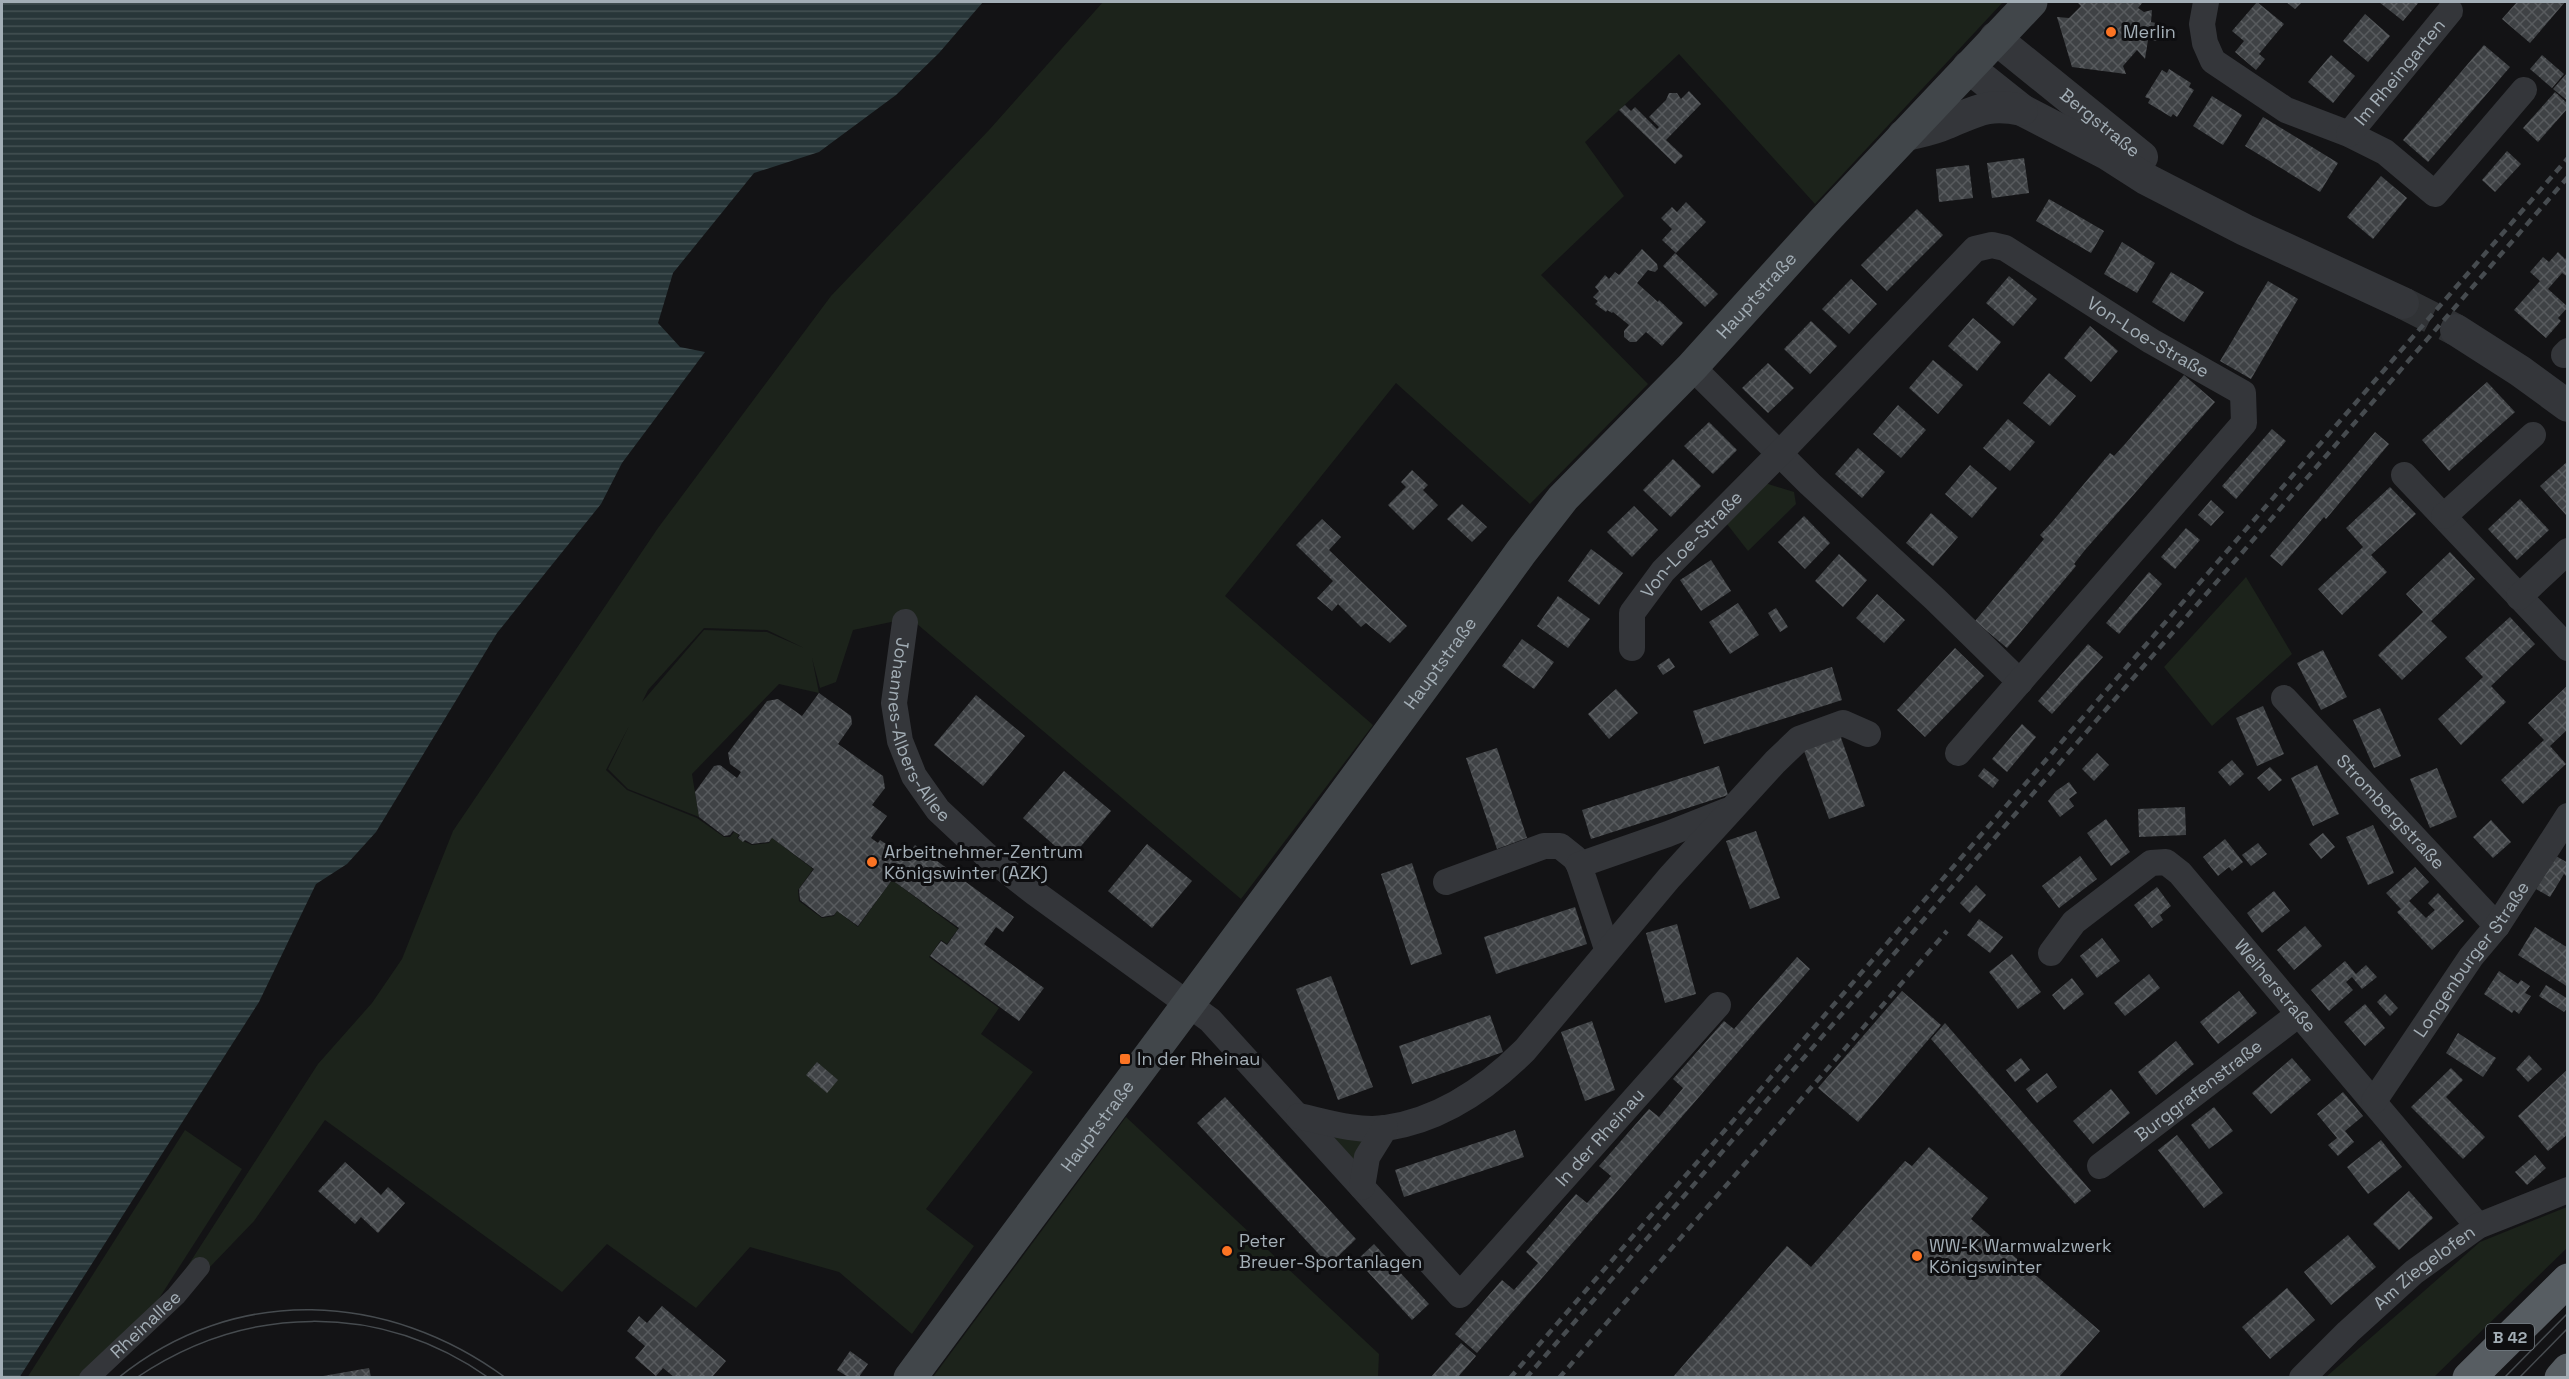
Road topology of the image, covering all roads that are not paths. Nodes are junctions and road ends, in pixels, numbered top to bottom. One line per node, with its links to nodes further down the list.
1 (2031, 2): 4 (main road, Hauptstraße)
2 (2206, 2): 8 (street, Im Rheingarten)
3 (2450, 11): 8 (street, Im Rheingarten)
4 (1995, 38): 5 (main road, Hauptstraße); 10 (street, Bergstraße)
5 (1968, 67): 7 (street, Bergstraße); 9 (main road, Hauptstraße)
6 (2524, 90): 8 (street, Im Rheingarten)
7 (2022, 110): 9 (street, Bergstraße); 10 (street, Bergstraße)
8 (2349, 134)
9 (1903, 136): 13 (main road, Hauptstraße)
10 (2204, 207): 11 (street, Bergstraße)
11 (2403, 303)
12 (2456, 330): 14 (street)
13 (1692, 367): 16 (street); 35 (main road, Hauptstraße)
14 (2568, 406)
15 (2533, 435): 18 (street)
16 (1779, 454): 22 (street, Von-Loe-Straße); 24 (street); 24 (street, Von-Loe-Straße)
17 (2404, 475): 18 (street)
18 (2444, 516): 20 (street)
19 (2568, 551): 20 (street)
20 (2519, 597): 23 (street)
21 (905, 622): 35 (street, Johannes-Albers-Allee)
22 (1632, 648)
23 (2568, 648)
24 (2020, 682): 27 (street, Von-Loe-Straße)
25 (2284, 698): 32 (street, Strombergstraße)
26 (1868, 734): 28 (street)
27 (1958, 753)
28 (1733, 808): 30 (street); 33 (street)
29 (2568, 816): 32 (street, Longenburger Straße)
30 (1579, 865): 31 (street); 33 (street)
31 (1446, 882)
32 (2497, 926): 38 (street, Longenburger Straße)
33 (1607, 949): 40 (street)
34 (2051, 952): 37 (street, Weiherstraße)
35 (1188, 1002): 39 (street, In der Rheinau); 49 (main road, Hauptstraße)
36 (1718, 1005): 42 (street, In der Rheinau)
37 (2299, 1014): 38 (street, Weiherstraße); 41 (street, Burggrafenstraße)
38 (2374, 1101): 44 (street, Weiherstraße)
39 (1299, 1116): 40 (street); 42 (street, In der Rheinau)
40 (1384, 1128): 42 (street)
41 (2100, 1166)
42 (1362, 1187)
43 (2568, 1190): 44 (street, Am Ziegelofen)
44 (2478, 1226): 50 (street, Am Ziegelofen)
45 (200, 1267): 48 (street, Rheinallee)
46 (2568, 1280): 51 (highway, B 42)
47 (2568, 1371): 52 (highway)
48 (88, 1377)
49 (910, 1377)
50 (2301, 1377)
51 (2469, 1377)
52 (2561, 1377)

